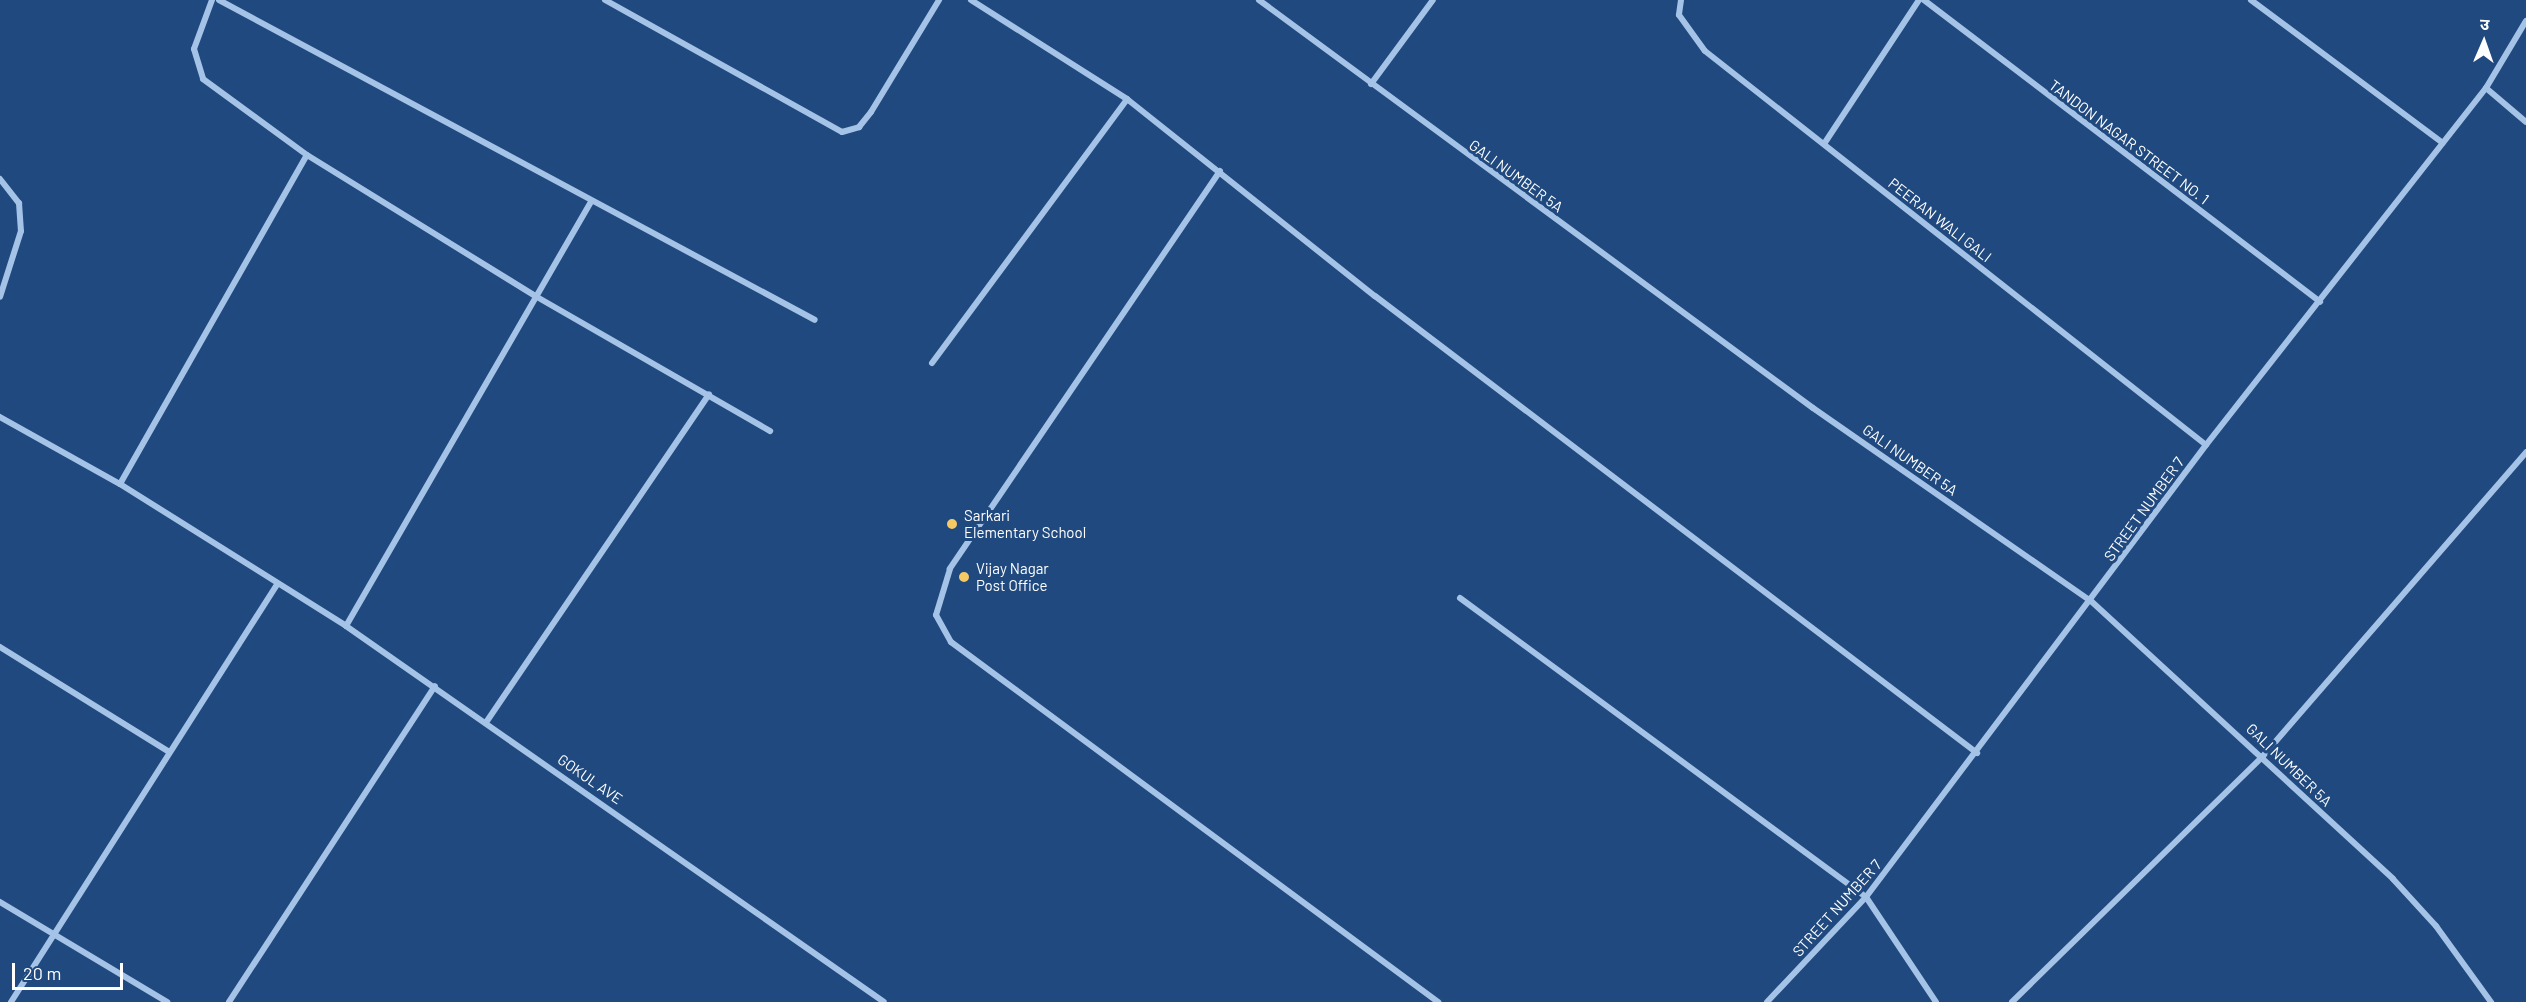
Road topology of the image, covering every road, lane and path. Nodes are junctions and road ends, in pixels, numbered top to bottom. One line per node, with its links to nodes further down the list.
1 (212, 0): 18 (street)
2 (219, 0): 21 (street)
3 (605, 0): 4 (street)
4 (939, 0)
5 (971, 0): 14 (street)
6 (1259, 0): 12 (street, GALI NUMBER 5A)
7 (1433, 0): 12 (street)
8 (1681, 0): 17 (street, PEERAN WALI GALI)
9 (1922, 0): 17 (street); 24 (street, TANDON NAGAR STREET NO. 1)
10 (2251, 0): 16 (street)
11 (2526, 21): 13 (street, STREET NUMBER 7)
12 (1371, 84): 35 (street, GALI NUMBER 5A)
13 (2486, 88): 15 (street); 16 (street, STREET NUMBER 7)
14 (1127, 99): 19 (street); 26 (street)
15 (2526, 122)
16 (2443, 143): 24 (street, STREET NUMBER 7)
17 (1824, 144): 30 (street, PEERAN WALI GALI)
18 (307, 155): 23 (street); 32 (street)
19 (1220, 171): 41 (street); 50 (street)
20 (0, 179): 22 (street)
21 (591, 202): 23 (street); 25 (street)
22 (0, 297)
23 (537, 297): 27 (street); 36 (street)
24 (2320, 302): 30 (street, STREET NUMBER 7)
25 (815, 320)
26 (932, 363)
27 (708, 394): 29 (street); 39 (street)
28 (0, 417): 32 (street, GOKUL AVE)
29 (770, 431)
30 (2206, 445): 35 (street, STREET NUMBER 7)
31 (2526, 452): 42 (street)
32 (120, 484): 33 (street, GOKUL AVE)
33 (277, 585): 36 (street, GOKUL AVE); 40 (street)
34 (1460, 598): 43 (street)
35 (2091, 601): 41 (street, STREET NUMBER 7); 42 (street, GALI NUMBER 5A)
36 (346, 626): 38 (street, GOKUL AVE)
37 (0, 647): 40 (street)
38 (435, 686): 39 (street, GOKUL AVE); 48 (street)
39 (487, 721): 49 (street, GOKUL AVE)
40 (168, 751): 45 (street)
41 (1977, 753): 43 (street, STREET NUMBER 7)
42 (2264, 756): 53 (street); 54 (street, GALI NUMBER 5A)
43 (1866, 897): 51 (street, STREET NUMBER 7); 52 (street)
44 (0, 902): 45 (street)
45 (53, 931): 46 (street); 47 (street)
46 (11, 1002)
47 (167, 1002)
48 (229, 1002)
49 (884, 1002)
50 (1438, 1002)
51 (1767, 1002)
52 (1936, 1002)
53 (2013, 1002)
54 (2491, 1002)

